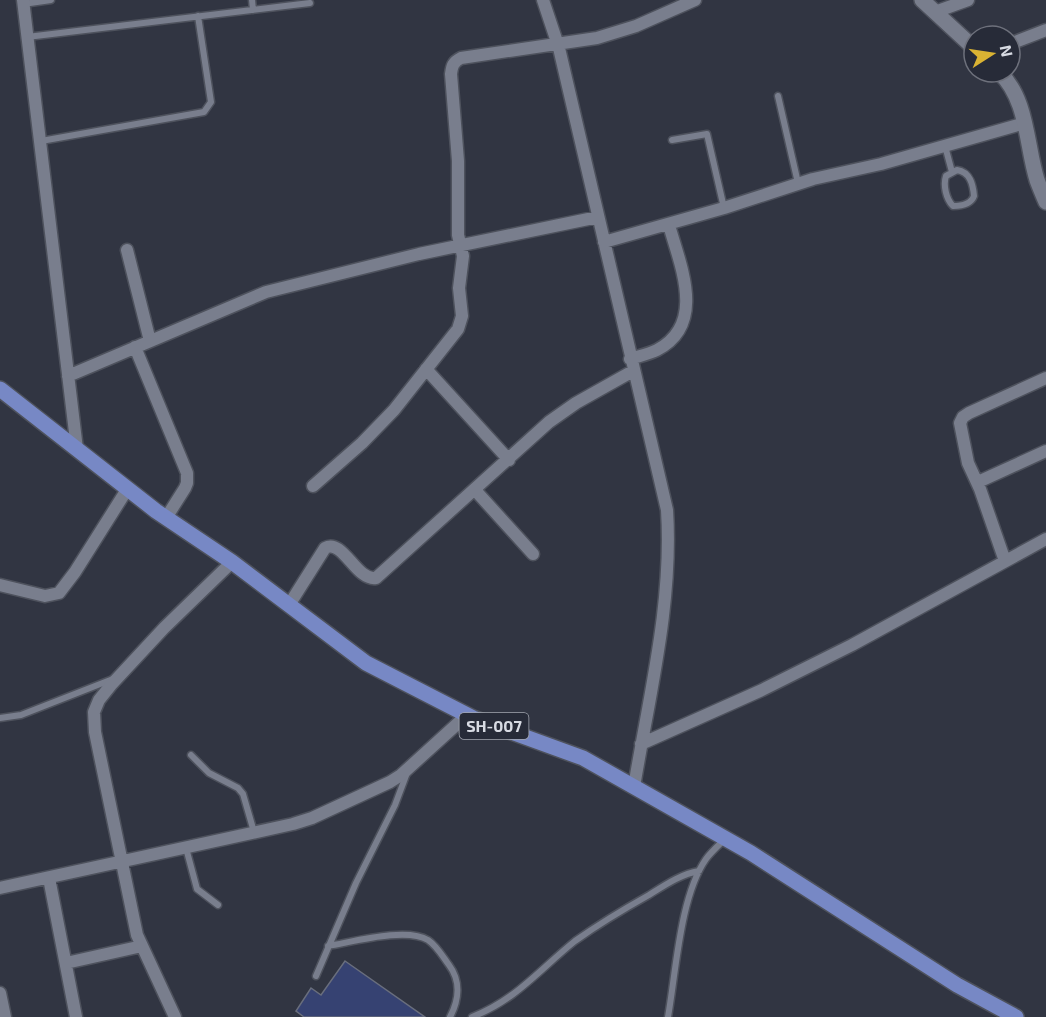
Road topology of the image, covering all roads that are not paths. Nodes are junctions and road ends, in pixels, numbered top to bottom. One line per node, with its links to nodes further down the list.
1 (51, 0): 7 (lane)
2 (252, 0): 9 (lane)
3 (543, 0): 16 (street)
4 (695, 0): 16 (street)
5 (922, 0): 10 (street)
6 (968, 0): 10 (street)
7 (23, 2): 13 (street)
8 (310, 3): 9 (lane)
9 (253, 10): 11 (lane)
10 (935, 12): 14 (street)
11 (198, 16): 13 (lane); 21 (lane)
12 (1046, 30): 15 (street)
13 (27, 37): 21 (street)
14 (962, 37)
15 (1022, 39)
16 (558, 44): 27 (street); 30 (street)
17 (1009, 84): 19 (street)
18 (778, 96): 24 (lane)
19 (1025, 123): 22 (street); 25 (street)
20 (672, 140): 26 (lane)
21 (41, 141): 36 (street)
22 (945, 146): 23 (lane); 24 (street)
23 (952, 172): 23 (lane)
24 (798, 183): 26 (street)
25 (1046, 202)
26 (724, 208): 28 (street)
27 (598, 217): 29 (street); 30 (street)
28 (669, 225): 29 (street); 34 (street)
29 (604, 242): 34 (street)
30 (461, 245): 32 (street); 35 (street)
31 (128, 250): 32 (street)
32 (150, 341): 33 (street)
33 (135, 347): 36 (street); 46 (street)
34 (632, 365): 41 (street); 56 (street)
35 (426, 369): 41 (street); 43 (street)
36 (68, 376): 39 (street)
37 (1046, 378): 42 (street)
38 (0, 389): 39 (main road, SH-007)
39 (77, 448): 44 (main road, SH-007)
40 (1046, 451): 42 (street)
41 (508, 460): 45 (street)
42 (978, 482): 49 (street)
43 (313, 486)
44 (128, 488): 46 (main road, SH-007); 51 (street)
45 (475, 490): 48 (street); 52 (street)
46 (166, 518): 50 (main road, SH-007)
47 (1046, 538): 49 (street)
48 (533, 554)
49 (1005, 561): 56 (street)
50 (231, 562): 52 (main road, SH-007); 53 (street)
51 (0, 585)
52 (289, 605): 54 (main road, SH-007)
53 (118, 677): 55 (lane); 63 (street)
54 (467, 716): 58 (street); 59 (main road, SH-007)
55 (0, 718)
56 (641, 744): 59 (street)
57 (191, 755): 60 (lane)
58 (410, 767): 60 (street); 69 (lane)
59 (634, 787): 61 (main road, SH-007)
60 (254, 833): 62 (street)
61 (726, 839): 64 (lane); 79 (main road, SH-007)
62 (186, 848): 63 (street); 67 (lane)
63 (121, 862): 65 (street); 68 (street)
64 (699, 872): 77 (lane); 78 (lane)
65 (49, 878): 66 (street); 70 (street)
66 (0, 888)
67 (218, 905)
68 (142, 946): 70 (street); 75 (street)
69 (328, 946): 71 (lane); 76 (lane)
70 (66, 963): 74 (street)
71 (316, 976)
72 (0, 993): 73 (street)
73 (5, 1017)
74 (76, 1017)
75 (175, 1017)
76 (450, 1017)
77 (472, 1017)
78 (668, 1017)
79 (1016, 1017)

